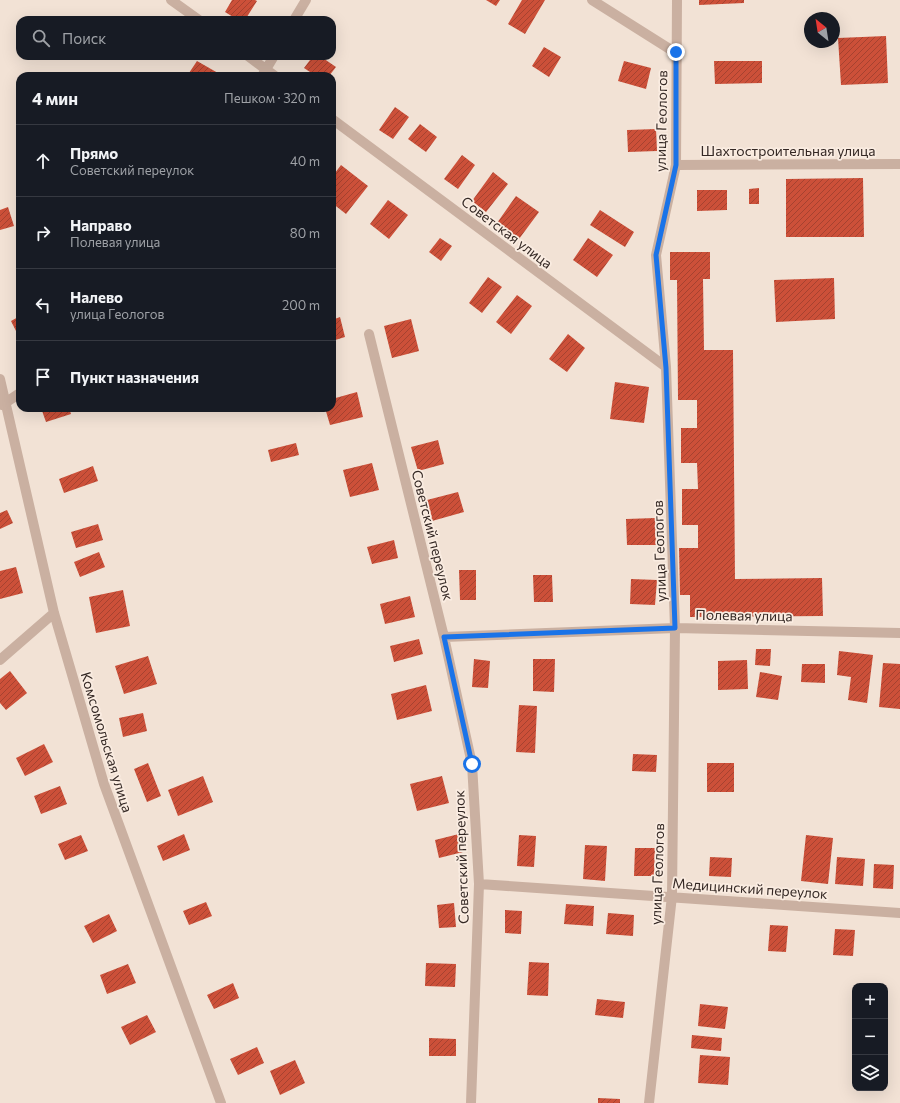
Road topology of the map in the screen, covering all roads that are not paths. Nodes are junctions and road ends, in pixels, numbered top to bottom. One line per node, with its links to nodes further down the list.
1 (171, 0): 5 (street)
2 (306, 0): 6 (street)
3 (592, 0): 7 (street)
4 (677, 0): 7 (street, улица Геологов)
5 (193, 16)
6 (296, 16)
7 (676, 52): 14 (street, улица Геологов)
8 (252, 60): 10 (street)
9 (272, 60): 11 (street)
10 (263, 72)
11 (265, 72)
12 (336, 122): 16 (street, Советская улица)
13 (900, 164): 14 (street, Шахтостроительная улица)
14 (676, 165): 16 (street, улица Геологов)
15 (368, 334): 23 (street, Советский переулок)
16 (666, 368): 21 (street, улица Геологов)
17 (0, 379): 19 (street, Комсомольская улица)
18 (16, 396): 19 (street)
19 (3, 405): 20 (street, Комсомольская улица)
20 (54, 613): 24 (street); 28 (street, Комсомольская улица)
21 (675, 628): 22 (street, Полевая улица); 23 (street, Полевая улица); 26 (street, улица Геологов)
22 (900, 633)
23 (444, 637): 25 (street, Советский переулок)
24 (0, 660)
25 (479, 884): 26 (street, Медицинский переулок); 29 (street, Советский переулок)
26 (672, 896): 27 (street, Медицинский переулок); 30 (street, улица Геологов)
27 (900, 913)
28 (221, 1103)
29 (471, 1103)
30 (649, 1103)

